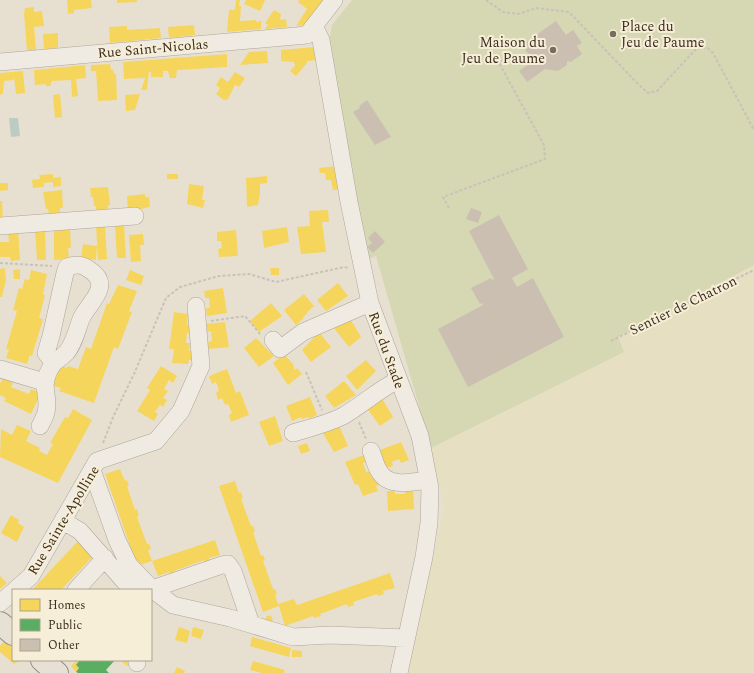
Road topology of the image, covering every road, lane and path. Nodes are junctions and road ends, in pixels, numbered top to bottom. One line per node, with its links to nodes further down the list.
1 (334, 0): 3 (street)
2 (486, 0): 6 (path)
3 (309, 31): 5 (street, Rue Saint-Nicolas); 13 (street, Rue du Stade)
4 (505, 59): 7 (path)
5 (0, 62)
6 (754, 130)
7 (449, 208)
8 (135, 216): 9 (street)
9 (0, 226)
10 (0, 263): 11 (path)
11 (67, 267): 17 (street); 17 (street)
12 (754, 270): 16 (path, Sentier de Chatron)
13 (370, 303): 15 (street); 20 (street, Rue du Stade)
14 (197, 315): 15 (path); 27 (street, Rue Sainte-Apolline)
15 (273, 340)
16 (611, 341)
17 (53, 362): 21 (street)
18 (0, 369): 21 (street)
19 (306, 372): 23 (path)
20 (398, 380): 22 (street); 28 (street, Rue du Stade)
21 (44, 382): 24 (street)
22 (353, 408): 23 (street); 26 (path)
23 (330, 421): 25 (street)
24 (40, 426)
25 (293, 433)
26 (371, 451): 28 (street)
27 (92, 470): 29 (street, Rue Sainte-Apolline); 34 (street)
28 (428, 480): 40 (street, Rue du Stade)
29 (62, 521): 30 (street); 31 (street, Rue Sainte-Apolline)
30 (105, 558): 32 (street); 33 (street)
31 (16, 589)
32 (77, 589)
33 (131, 589)
34 (152, 589): 38 (street); 38 (street)
35 (12, 593): 36 (street)
36 (0, 603)
37 (0, 623): 39 (main road)
38 (251, 624): 40 (street)
39 (12, 633)
40 (406, 638): 43 (street, Rue du Stade)
41 (43, 661): 42 (main road)
42 (57, 673)
43 (399, 673)

